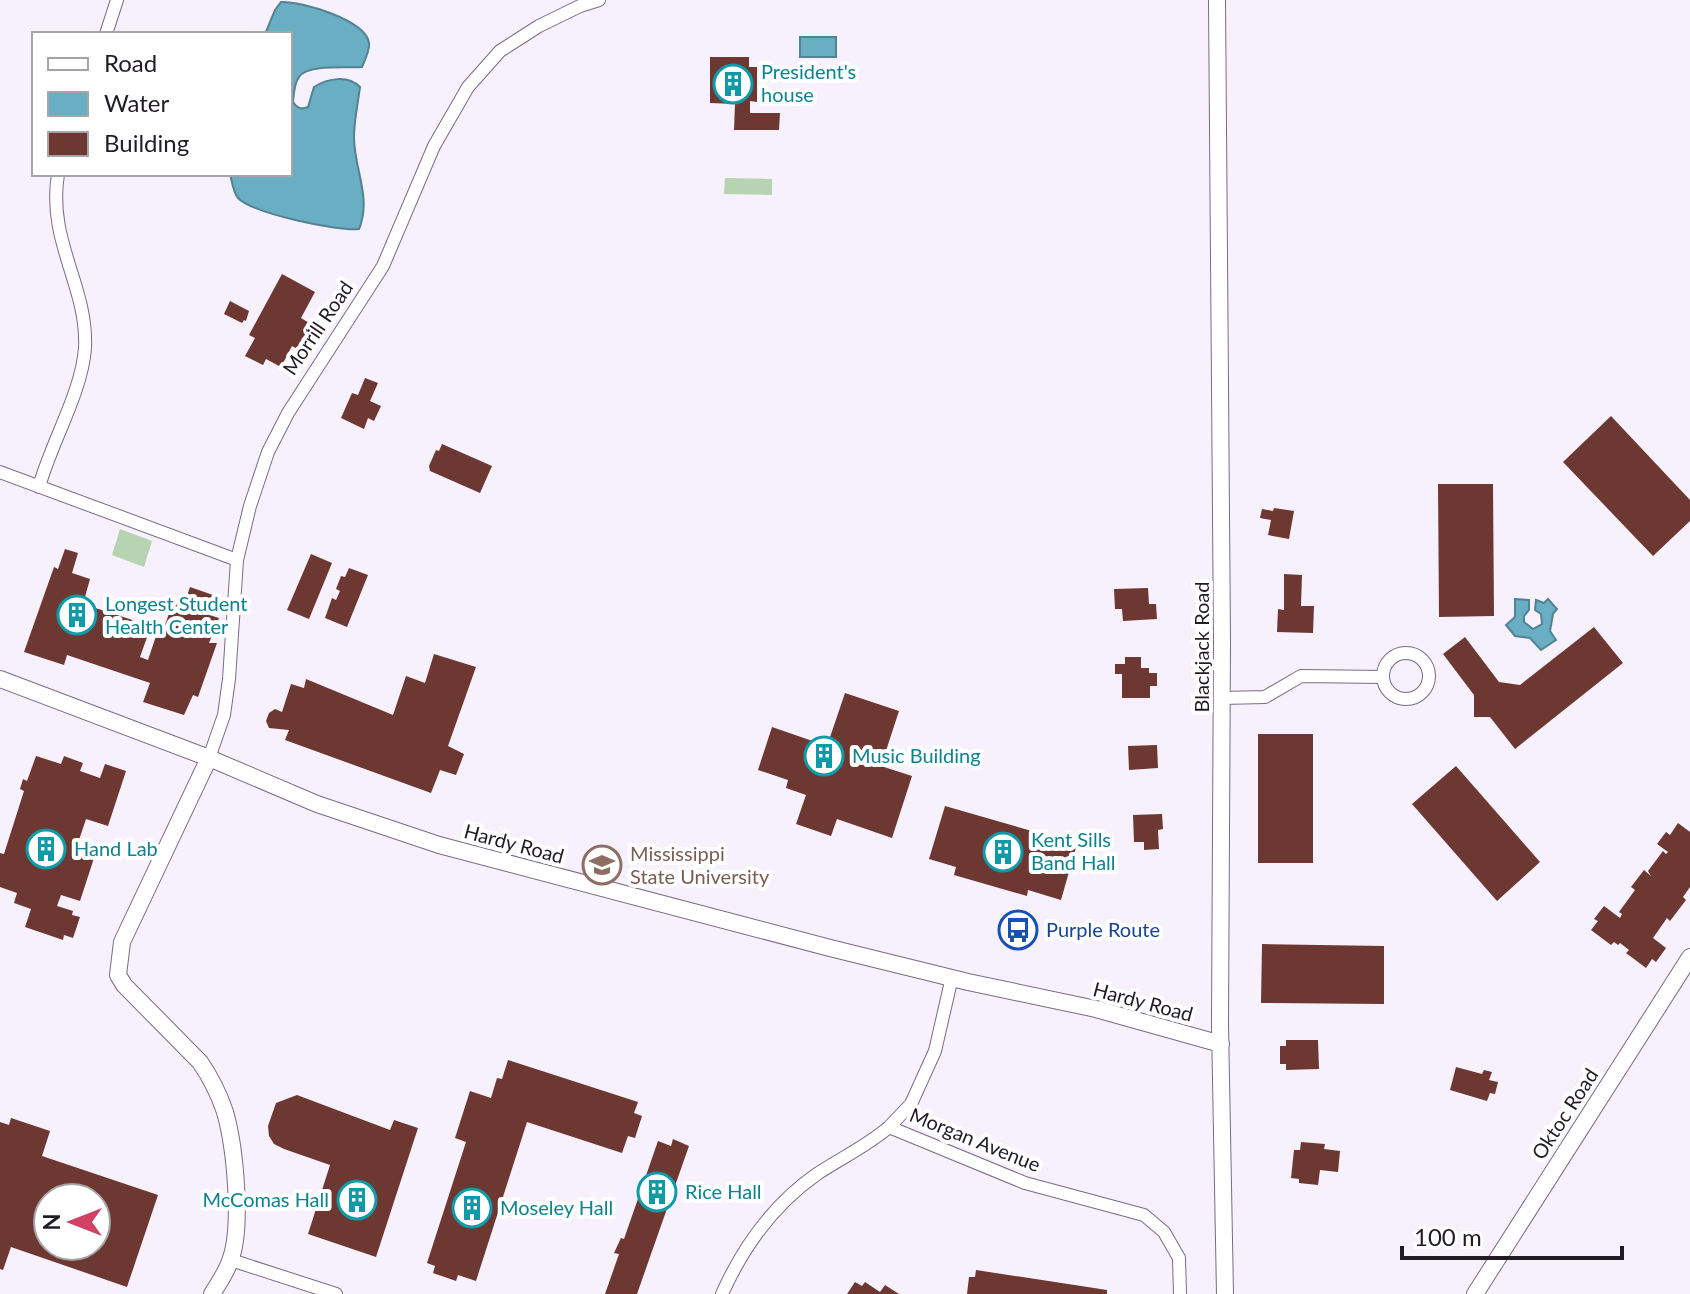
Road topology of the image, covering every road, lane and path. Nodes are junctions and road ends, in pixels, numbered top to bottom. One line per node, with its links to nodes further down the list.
1 (117, 0): 4 (street)
2 (599, 0): 8 (street, Morrill Road)
3 (1217, 0): 11 (street, Blackjack Road)
4 (107, 32)
5 (58, 176): 7 (street)
6 (0, 472): 7 (street)
7 (39, 487): 8 (street)
8 (237, 560): 12 (street, Morrill Road)
9 (1383, 677): 11 (street)
10 (0, 679): 12 (street, Hardy Road)
11 (1222, 698): 15 (street, Blackjack Road)
12 (209, 758): 14 (street, Hardy Road); 17 (street)
13 (1690, 957): 23 (street, Oktoc Road)
14 (952, 977): 15 (street, Hardy Road); 16 (street)
15 (1221, 1044): 22 (street, Blackjack Road)
16 (889, 1127): 20 (street, Morgan Avenue); 21 (street, Morgan Avenue)
17 (231, 1260): 18 (street); 19 (street)
18 (212, 1294)
19 (336, 1294)
20 (722, 1294)
21 (1180, 1294)
22 (1225, 1294)
23 (1475, 1294)

